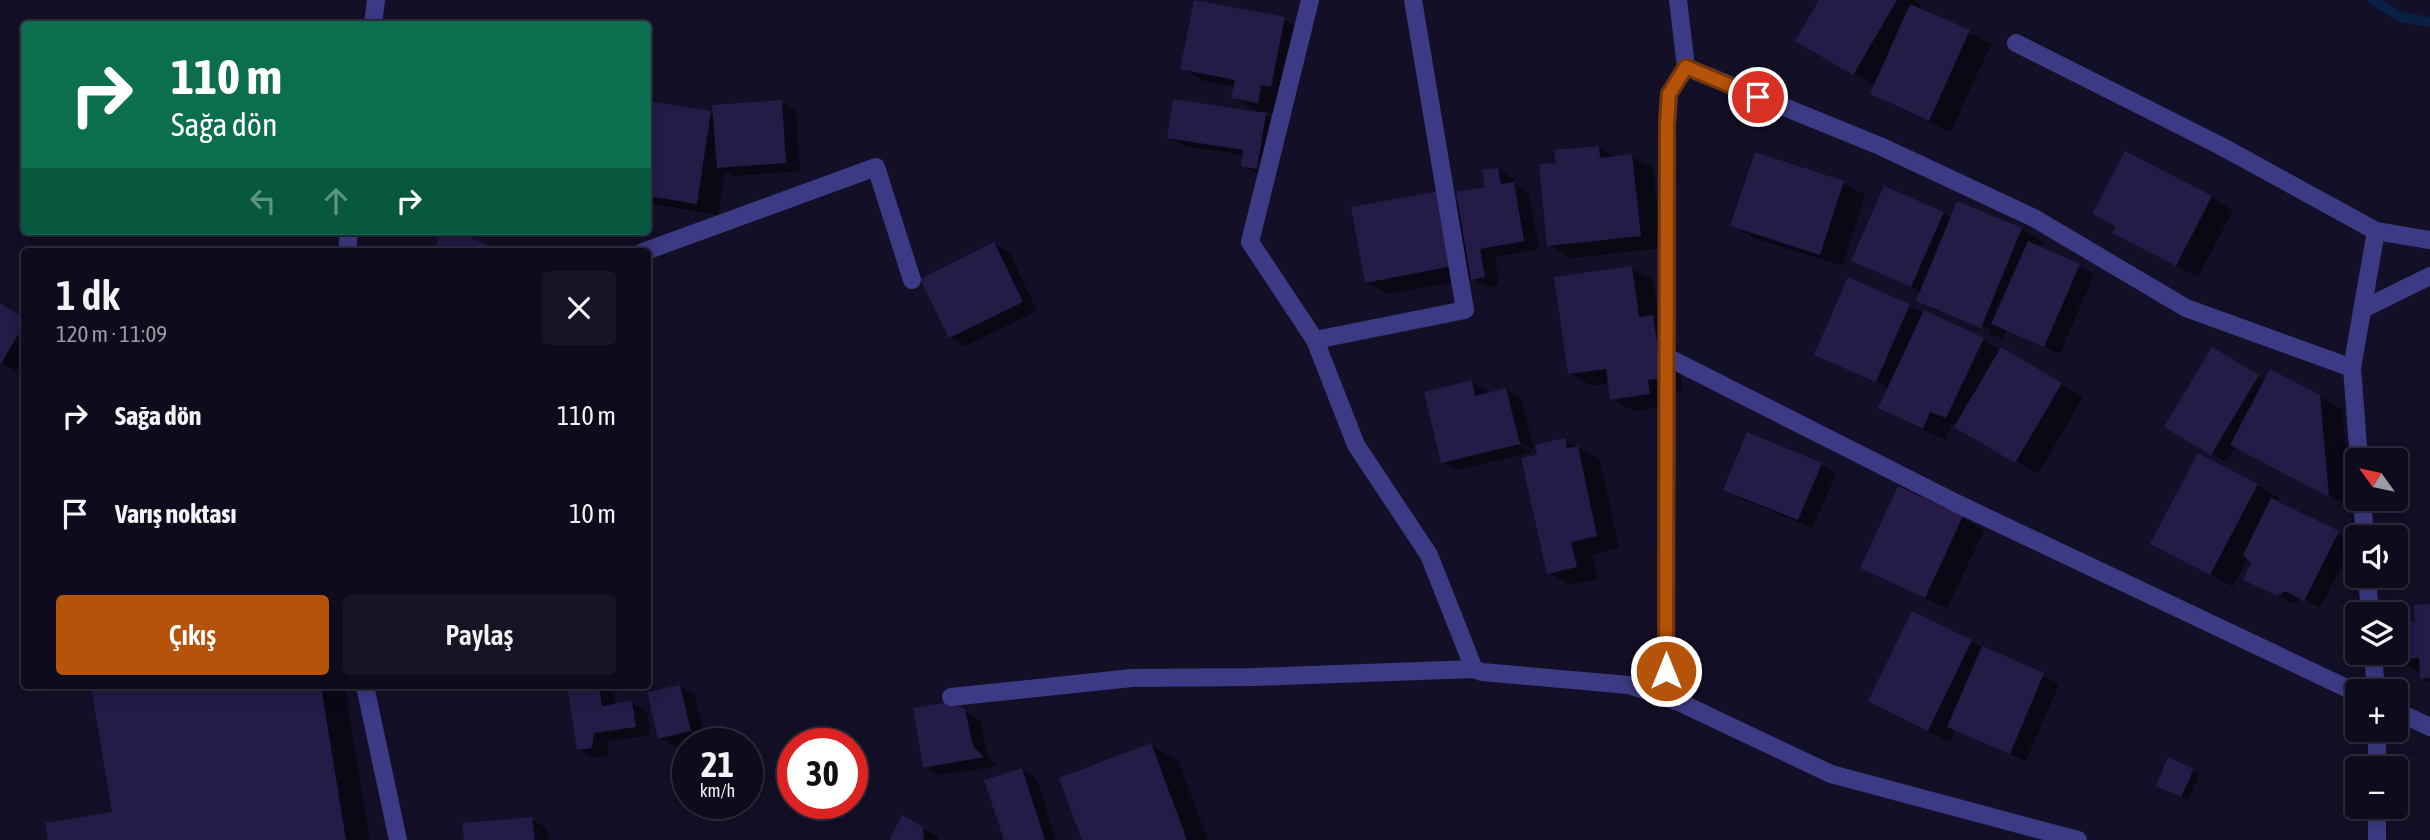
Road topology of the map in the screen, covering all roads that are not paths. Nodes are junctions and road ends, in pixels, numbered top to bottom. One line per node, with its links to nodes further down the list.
1 (376, 0): 5 (street)
2 (1310, 0): 14 (street)
3 (1413, 0): 14 (street)
4 (1678, 0): 7 (street)
5 (373, 21)
6 (2016, 43): 8 (street)
7 (1686, 67): 15 (street); 16 (street)
8 (2376, 230): 9 (street); 13 (street)
9 (2430, 240)
10 (651, 249): 12 (street)
11 (2430, 276): 13 (street)
12 (912, 280)
13 (2363, 309): 16 (street)
14 (1315, 340): 18 (street)
15 (1667, 357): 19 (street); 22 (street)
16 (2352, 369): 17 (street)
17 (2358, 448)
18 (1474, 669): 21 (street); 22 (street)
19 (2345, 687)
20 (366, 689): 26 (street)
21 (951, 697)
22 (1666, 698): 27 (street)
23 (2408, 717): 24 (street)
24 (2430, 727)
25 (2377, 819): 28 (street)
26 (398, 840)
27 (2078, 840)
28 (2377, 840)

